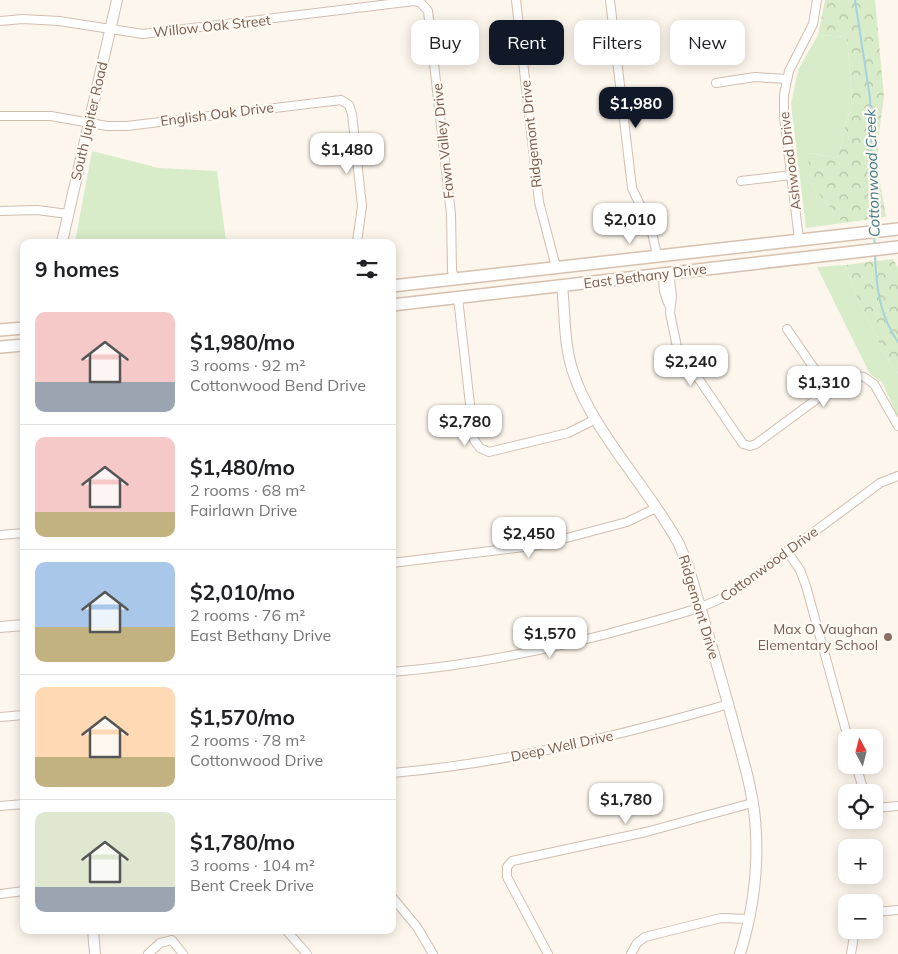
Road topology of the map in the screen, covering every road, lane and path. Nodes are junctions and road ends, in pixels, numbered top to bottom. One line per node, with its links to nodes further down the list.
1 (117, 0): 7 (street, South Jupiter Road)
2 (516, 0): 22 (street, Ridgemont Drive)
3 (610, 0): 21 (street)
4 (817, 0): 8 (street, Ashwood Drive)
5 (424, 5): 7 (street, Willow Oak Street); 24 (street, Fawn Valley Drive)
6 (0, 21): 7 (street, Willow Oak Street)
7 (111, 29): 11 (street, South Jupiter Road)
8 (786, 79): 9 (street); 12 (street, Ashwood Drive)
9 (716, 83)
10 (0, 116): 11 (street, English Oak Drive)
11 (88, 123): 15 (street, South Jupiter Road); 18 (street, English Oak Drive)
12 (792, 175): 13 (street); 19 (street, Ashwood Drive)
13 (741, 181)
14 (0, 211): 15 (street)
15 (68, 214): 17 (street, South Jupiter Road)
16 (895, 229): 19 (main road, East Bethany Drive)
17 (63, 239)
18 (356, 239)
19 (799, 239): 21 (main road, East Bethany Drive)
20 (896, 247): 23 (main road, East Bethany Drive)
21 (658, 255): 22 (main road, East Bethany Drive); 23 (main road)
22 (556, 267): 24 (main road, East Bethany Drive); 26 (main road)
23 (665, 274): 26 (main road, East Bethany Drive); 34 (street)
24 (455, 278): 25 (main road, East Bethany Drive); 27 (main road)
25 (396, 285)
26 (562, 286): 27 (main road, East Bethany Drive); 35 (street, Ridgemont Drive)
27 (458, 298): 28 (main road, East Bethany Drive); 35 (street)
28 (396, 305)
29 (20, 328): 31 (main road)
30 (787, 329): 34 (street)
31 (0, 330)
32 (20, 346): 33 (main road)
33 (0, 348)
34 (829, 390): 36 (street)
35 (596, 419): 38 (street, Ridgemont Drive)
36 (898, 426)
37 (898, 476): 41 (street, Cottonwood Drive)
38 (656, 508): 42 (street); 43 (street, Ridgemont Drive)
39 (20, 533): 40 (street)
40 (0, 535)
41 (786, 551): 43 (street, Cottonwood Drive); 50 (street)
42 (396, 563)
43 (700, 608): 46 (street, Cottonwood Drive); 47 (street, Ridgemont Drive)
44 (20, 625): 45 (street)
45 (0, 627)
46 (396, 672)
47 (729, 704): 51 (street, Deep Well Drive); 52 (street, Ridgemont Drive)
48 (20, 714): 49 (street)
49 (0, 717)
50 (846, 729)
51 (396, 773)
52 (752, 803): 62 (street, Ridgemont Drive); 71 (street)
53 (20, 804): 54 (street)
54 (0, 806)
55 (898, 806): 56 (street)
56 (883, 807)
57 (20, 892): 58 (street)
58 (0, 894)
59 (396, 902): 70 (street)
60 (898, 910): 61 (street)
61 (883, 911)
62 (749, 919): 72 (street); 73 (street, Ridgemont Drive)
63 (93, 934): 66 (street)
64 (290, 934): 69 (street)
65 (854, 939): 74 (street)
66 (94, 954)
67 (148, 954): 68 (street)
68 (183, 954)
69 (307, 954)
70 (433, 954)
71 (548, 954)
72 (631, 954)
73 (740, 954)
74 (851, 954)

